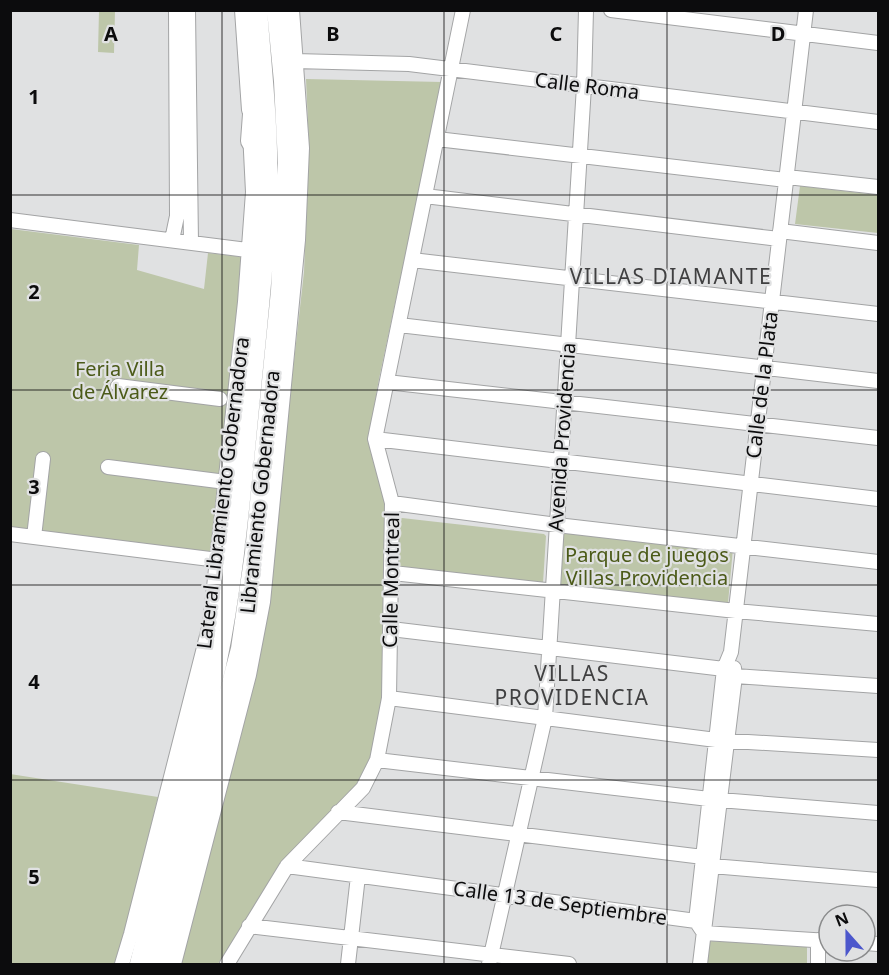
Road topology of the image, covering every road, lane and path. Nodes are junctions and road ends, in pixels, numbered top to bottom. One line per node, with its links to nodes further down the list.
1 (176, 10): 15 (street)
2 (189, 10): 15 (street)
3 (242, 10): 22 (street)
4 (257, 10): 13 (highway, Libramiento Gobernadora)
5 (277, 10): 44 (highway, Libramiento Gobernadora)
6 (292, 10): 16 (street)
7 (463, 10): 17 (street, Calle Montreal)
8 (586, 10): 18 (street, Avenida Providencia)
9 (611, 10): 11 (street)
10 (806, 10): 12 (street, Calle de la Plata)
11 (685, 15): 12 (street)
12 (804, 34): 14 (street); 19 (street, Calle de la Plata)
13 (259, 36): 22 (highway); 33 (highway, Libramiento Gobernadora)
14 (879, 43)
15 (183, 55): 30 (street); 31 (street)
16 (295, 60): 17 (street, Calle Roma); 48 (street)
17 (451, 69): 18 (street, Calle Roma); 21 (street, Calle Montreal)
18 (584, 86): 19 (street, Calle Roma); 23 (street, Avenida Providencia)
19 (794, 112): 20 (street, Calle Roma); 24 (street, Calle de la Plata)
20 (879, 122)
21 (437, 139): 23 (street); 26 (street, Calle Montreal)
22 (251, 141): 33 (street)
23 (580, 156): 24 (street); 27 (street, Avenida Providencia)
24 (787, 178): 25 (street); 29 (street, Calle de la Plata)
25 (879, 187)
26 (425, 196): 27 (street); 34 (street, Calle Montreal)
27 (576, 214): 29 (street); 35 (street, Avenida Providencia)
28 (10, 220): 30 (street)
29 (780, 235): 32 (street); 36 (street, Calle de la Plata)
30 (172, 240): 31 (street)
31 (191, 243): 33 (street)
32 (879, 243)
33 (256, 251): 62 (highway, Libramiento Gobernadora)
34 (412, 260): 35 (street); 38 (street, Calle Montreal)
35 (572, 279): 36 (street); 39 (street, Avenida Providencia)
36 (772, 302): 37 (street); 40 (street, Calle de la Plata)
37 (879, 314)
38 (399, 326): 39 (street); 42 (street, Calle Montreal)
39 (568, 345): 40 (street); 46 (street, Avenida Providencia)
40 (764, 368): 41 (street); 47 (street, Calle de la Plata)
41 (879, 381)
42 (387, 382): 46 (street); 50 (street, Calle Montreal)
43 (118, 386): 45 (street)
44 (271, 394): 48 (highway); 94 (highway, Libramiento Gobernadora)
45 (220, 399)
46 (565, 402): 47 (street); 52 (street, Avenida Providencia)
47 (758, 424): 49 (street); 55 (street, Calle de la Plata)
48 (280, 429): 95 (street)
49 (879, 438)
50 (375, 439): 52 (street); 57 (street, Calle Montreal)
51 (43, 459): 60 (street)
52 (561, 462): 55 (street); 58 (street, Avenida Providencia)
53 (108, 467): 54 (street)
54 (218, 482)
55 (751, 484): 56 (street); 61 (street, Calle de la Plata)
56 (879, 499)
57 (392, 503): 58 (street); 64 (street, Calle Montreal)
58 (557, 525): 61 (street); 65 (street, Avenida Providencia)
59 (10, 534): 60 (street)
60 (33, 537): 62 (street)
61 (743, 547): 63 (street); 66 (street, Calle de la Plata)
62 (226, 561): 92 (street, Lateral Libramiento Gobernadora); 93 (highway, Libramiento Gobernadora)
63 (879, 562)
64 (393, 573): 65 (street); 68 (street, Calle Montreal)
65 (553, 591): 66 (street); 69 (street, Avenida Providencia)
66 (736, 611): 67 (street); 70 (street, Calle de la Plata)
67 (879, 624)
68 (391, 629): 69 (street); 72 (street, Calle Montreal)
69 (549, 648): 70 (street); 73 (street, Avenida Providencia)
70 (730, 673): 71 (street); 74 (street, Calle de la Plata)
71 (879, 687)
72 (389, 698): 73 (street); 76 (street, Calle Montreal)
73 (545, 718): 74 (street); 77 (street, Avenida Providencia)
74 (721, 740): 75 (street); 78 (street, Calle de la Plata)
75 (879, 750)
76 (377, 760): 77 (street); 79 (street, Calle Montreal)
77 (531, 778): 78 (street); 81 (street, Avenida Providencia)
78 (715, 800): 80 (street); 82 (street, Calle de la Plata)
79 (338, 812): 81 (street); 83 (street, Calle Montreal)
80 (879, 813)
81 (518, 834): 82 (street); 86 (street, Avenida Providencia)
82 (707, 862): 85 (street); 88 (street, Calle de la Plata)
83 (287, 866): 84 (street, Calle 13 de Septiembre); 87 (street, Calle Montreal)
84 (358, 876): 86 (street, Calle 13 de Septiembre); 89 (street)
85 (879, 880)
86 (504, 896): 88 (street, Calle 13 de Septiembre); 91 (street, Avenida Providencia)
87 (249, 926): 89 (street); 96 (street, Calle Montreal)
88 (700, 927): 90 (street, Calle 13 de Septiembre); 99 (street, Calle de la Plata)
89 (351, 939): 91 (street); 97 (street)
90 (817, 940)
91 (490, 960): 98 (street)
92 (122, 964)
93 (140, 964)
94 (159, 964)
95 (174, 964)
96 (227, 964)
97 (348, 964)
98 (569, 964)
99 (700, 964)

